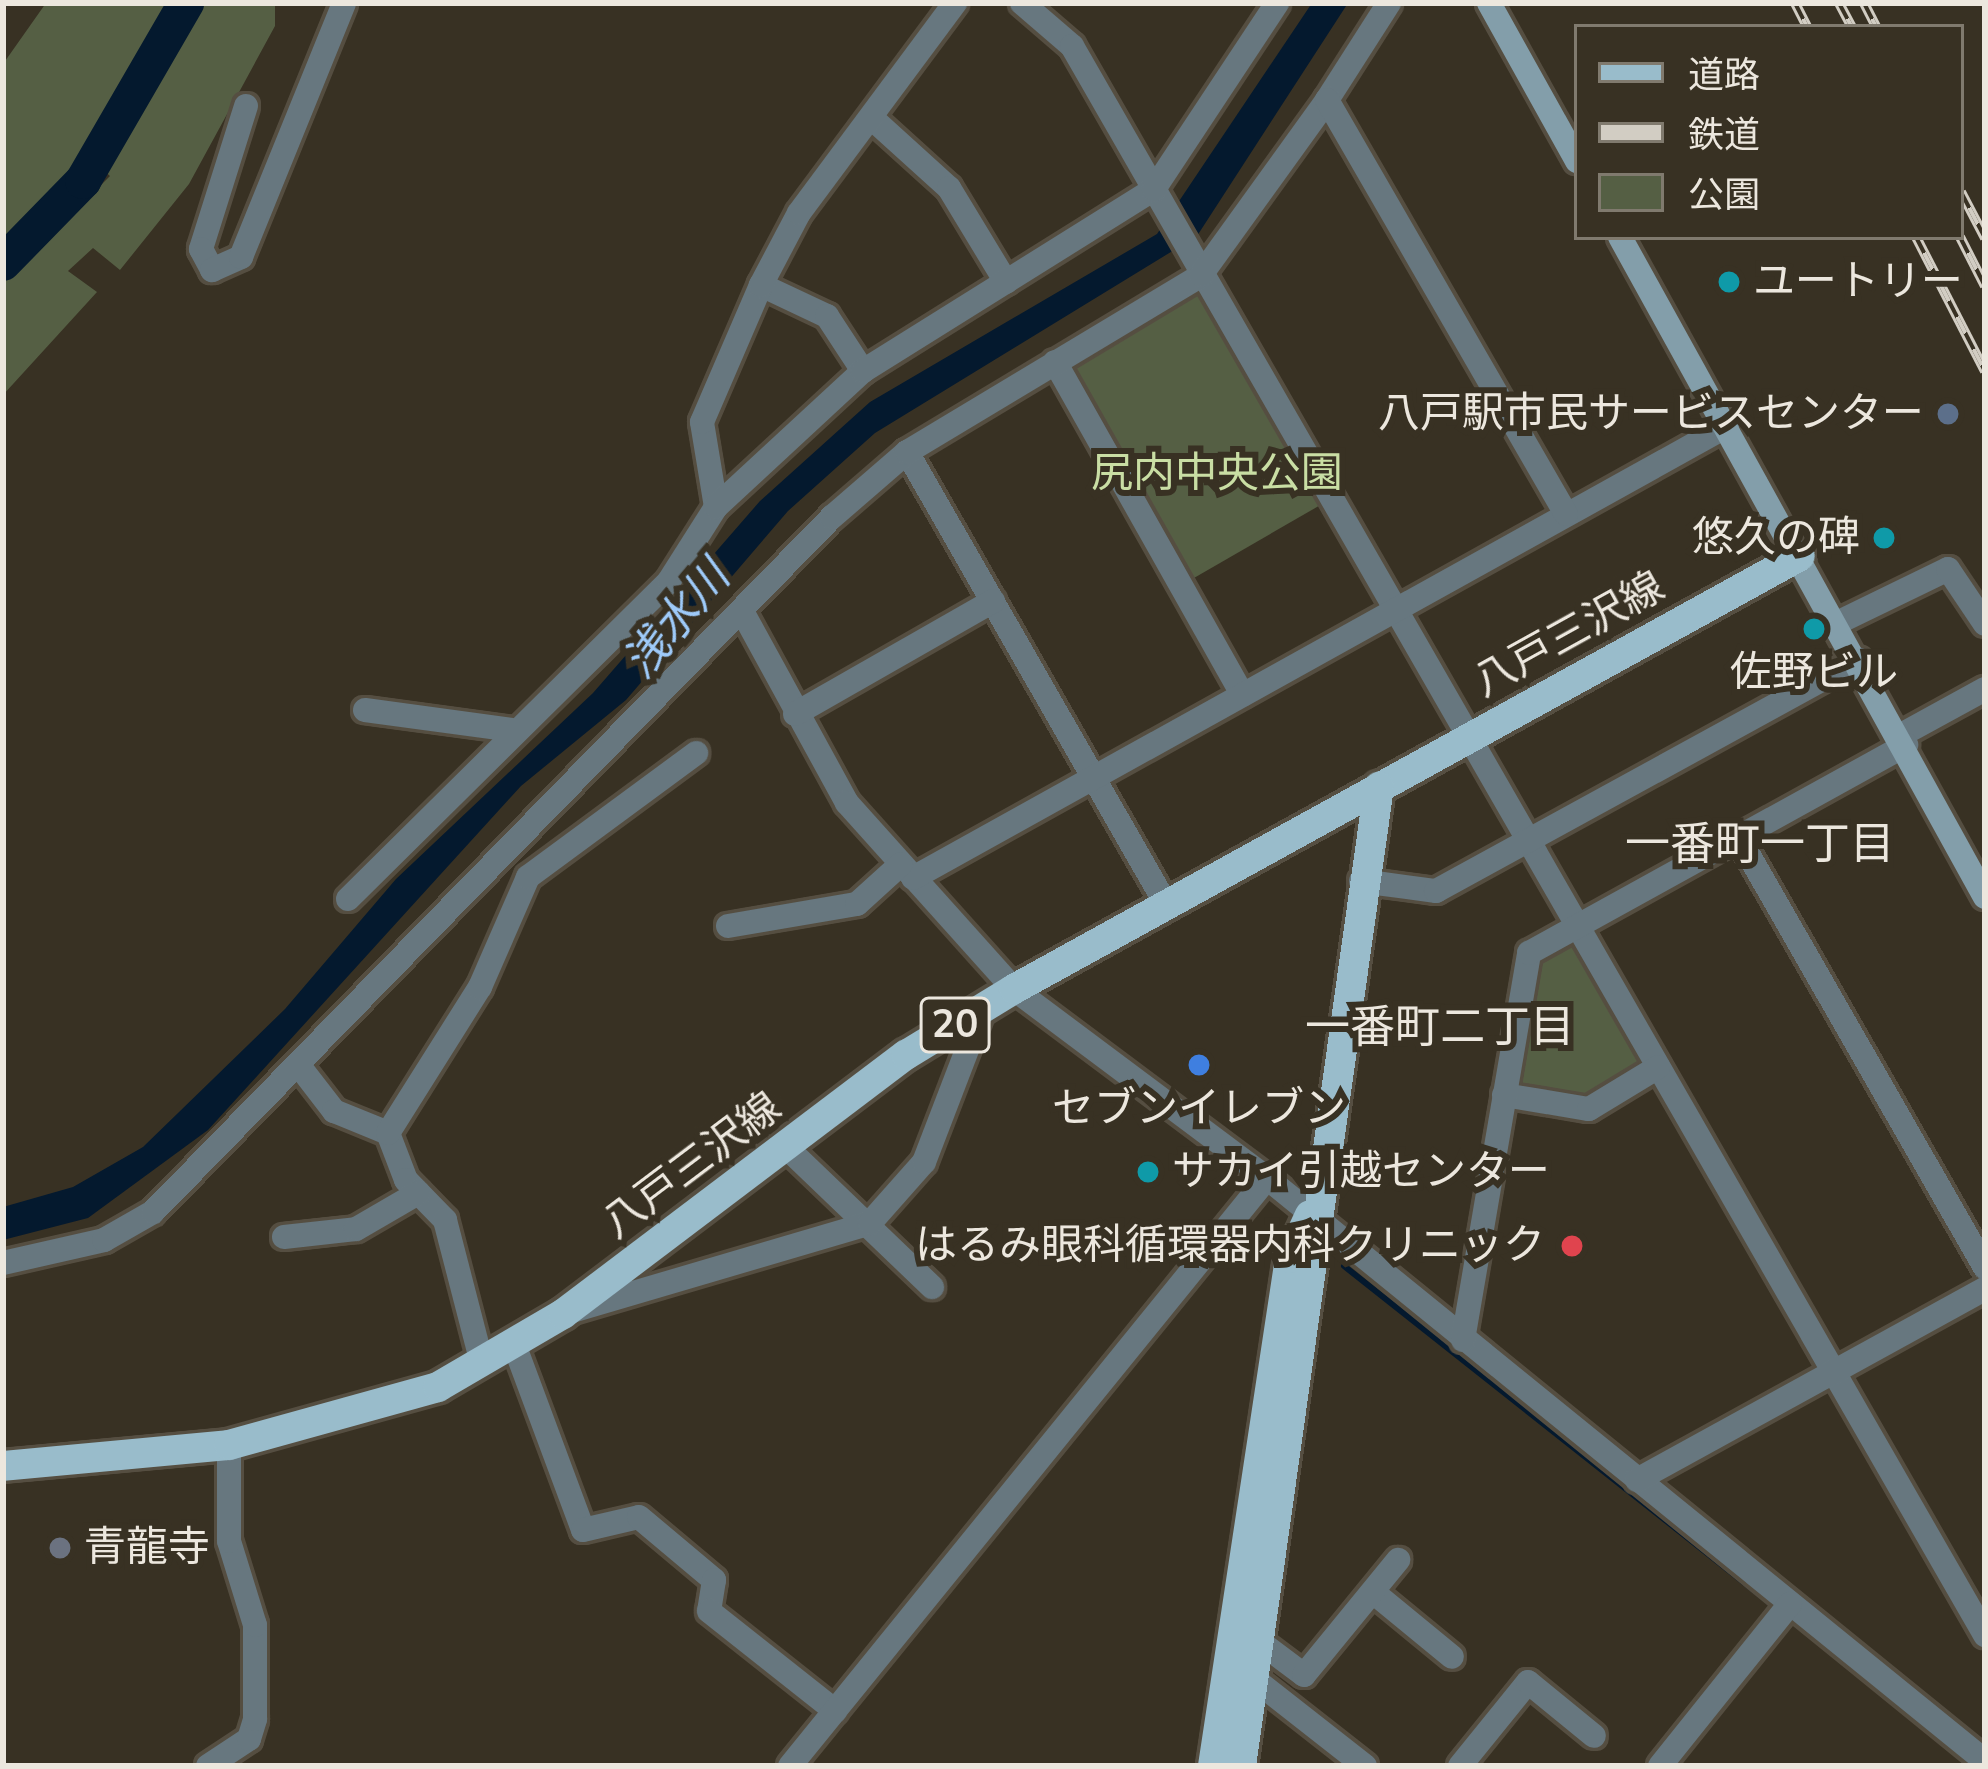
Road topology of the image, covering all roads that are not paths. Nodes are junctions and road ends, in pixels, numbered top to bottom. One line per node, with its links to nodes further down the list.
1 (344, 3): 8 (street)
2 (955, 3): 9 (street)
3 (1022, 3): 11 (street)
4 (1277, 3): 11 (street)
5 (1389, 3): 7 (street)
6 (1489, 3): 10 (street)
7 (1327, 100): 13 (street); 21 (street)
8 (245, 106)
9 (874, 121): 14 (street); 15 (street)
10 (1574, 156)
11 (1156, 193): 13 (street); 14 (street)
12 (1622, 240): 18 (street)
13 (1201, 275): 16 (street); 24 (street)
14 (1006, 282): 17 (street)
15 (761, 285): 17 (street); 20 (street)
16 (1055, 362): 19 (street); 30 (street)
17 (862, 371): 20 (street)
18 (1727, 426): 21 (street); 22 (street)
19 (907, 452): 23 (street); 25 (street)
20 (716, 507): 33 (street)
21 (1565, 514): 24 (street)
22 (1800, 556): 26 (street); 34 (main road, 八戸三沢線 / 20)
23 (993, 601): 32 (street); 37 (street)
24 (1393, 611): 30 (street); 34 (street)
25 (743, 613): 32 (street); 50 (street)
26 (1839, 622): 27 (street); 28 (street)
27 (1985, 624)
28 (1858, 659): 35 (street); 40 (street)
29 (1985, 689): 35 (street)
30 (1243, 695): 37 (street)
31 (365, 710): 33 (street)
32 (795, 714): 41 (street)
33 (512, 730): 44 (street)
34 (1467, 739): 38 (main road, 八戸三沢線 / 20); 40 (street)
35 (1903, 740): 39 (street); 43 (street)
36 (696, 753): 53 (street)
37 (1095, 776): 41 (street); 45 (street)
38 (1378, 787): 42 (main road); 45 (main road, 八戸三沢線 / 20)
39 (1738, 838): 47 (street); 61 (street)
40 (1527, 841): 42 (street); 47 (street)
41 (907, 871): 46 (street); 48 (street)
42 (1361, 881): 57 (main road)
43 (1985, 897)
44 (347, 899)
45 (1166, 904): 48 (main road, 八戸三沢線 / 20)
46 (728, 926)
47 (1576, 926): 51 (street); 52 (street)
48 (1013, 989): 49 (main road, 八戸三沢線 / 20); 55 (street)
49 (983, 1008): 54 (main road, 八戸三沢線 / 20); 58 (street)
50 (300, 1067): 53 (street); 60 (street)
51 (1658, 1067): 52 (street); 68 (street)
52 (1504, 1095): 65 (street)
53 (388, 1132): 56 (street)
54 (788, 1148): 58 (street); 64 (main road, 八戸三沢線 / 20)
55 (1267, 1178): 57 (street); 79 (street)
56 (418, 1193): 59 (street); 67 (street)
57 (1310, 1215): 65 (street); 76 (main road); 84 (main road)
58 (870, 1223): 62 (street); 64 (street)
59 (284, 1237)
60 (3, 1263)
61 (1985, 1268)
62 (932, 1287)
63 (1985, 1288): 68 (street)
64 (563, 1314): 66 (main road, 八戸三沢線 / 20)
65 (1463, 1340): 71 (street)
66 (515, 1347): 67 (main road, 八戸三沢線 / 20); 79 (street)
67 (482, 1364): 69 (main road, 八戸三沢線 / 20)
68 (1834, 1372): 71 (street); 75 (street)
69 (229, 1445): 70 (main road, 八戸三沢線 / 20); 82 (street)
70 (3, 1466)
71 (1637, 1480): 74 (street)
72 (1398, 1560): 73 (street)
73 (1372, 1592): 76 (street); 77 (street)
74 (1790, 1604): 81 (street); 88 (street)
75 (1985, 1635)
76 (1260, 1642): 78 (main road)
77 (1452, 1657)
78 (1254, 1679): 85 (main road); 86 (street)
79 (835, 1711): 83 (street)
80 (1594, 1736): 87 (street)
81 (1985, 1761)
82 (208, 1766)
83 (790, 1766)
84 (1213, 1766)
85 (1240, 1766)
86 (1365, 1766)
87 (1460, 1766)
88 (1660, 1766)

